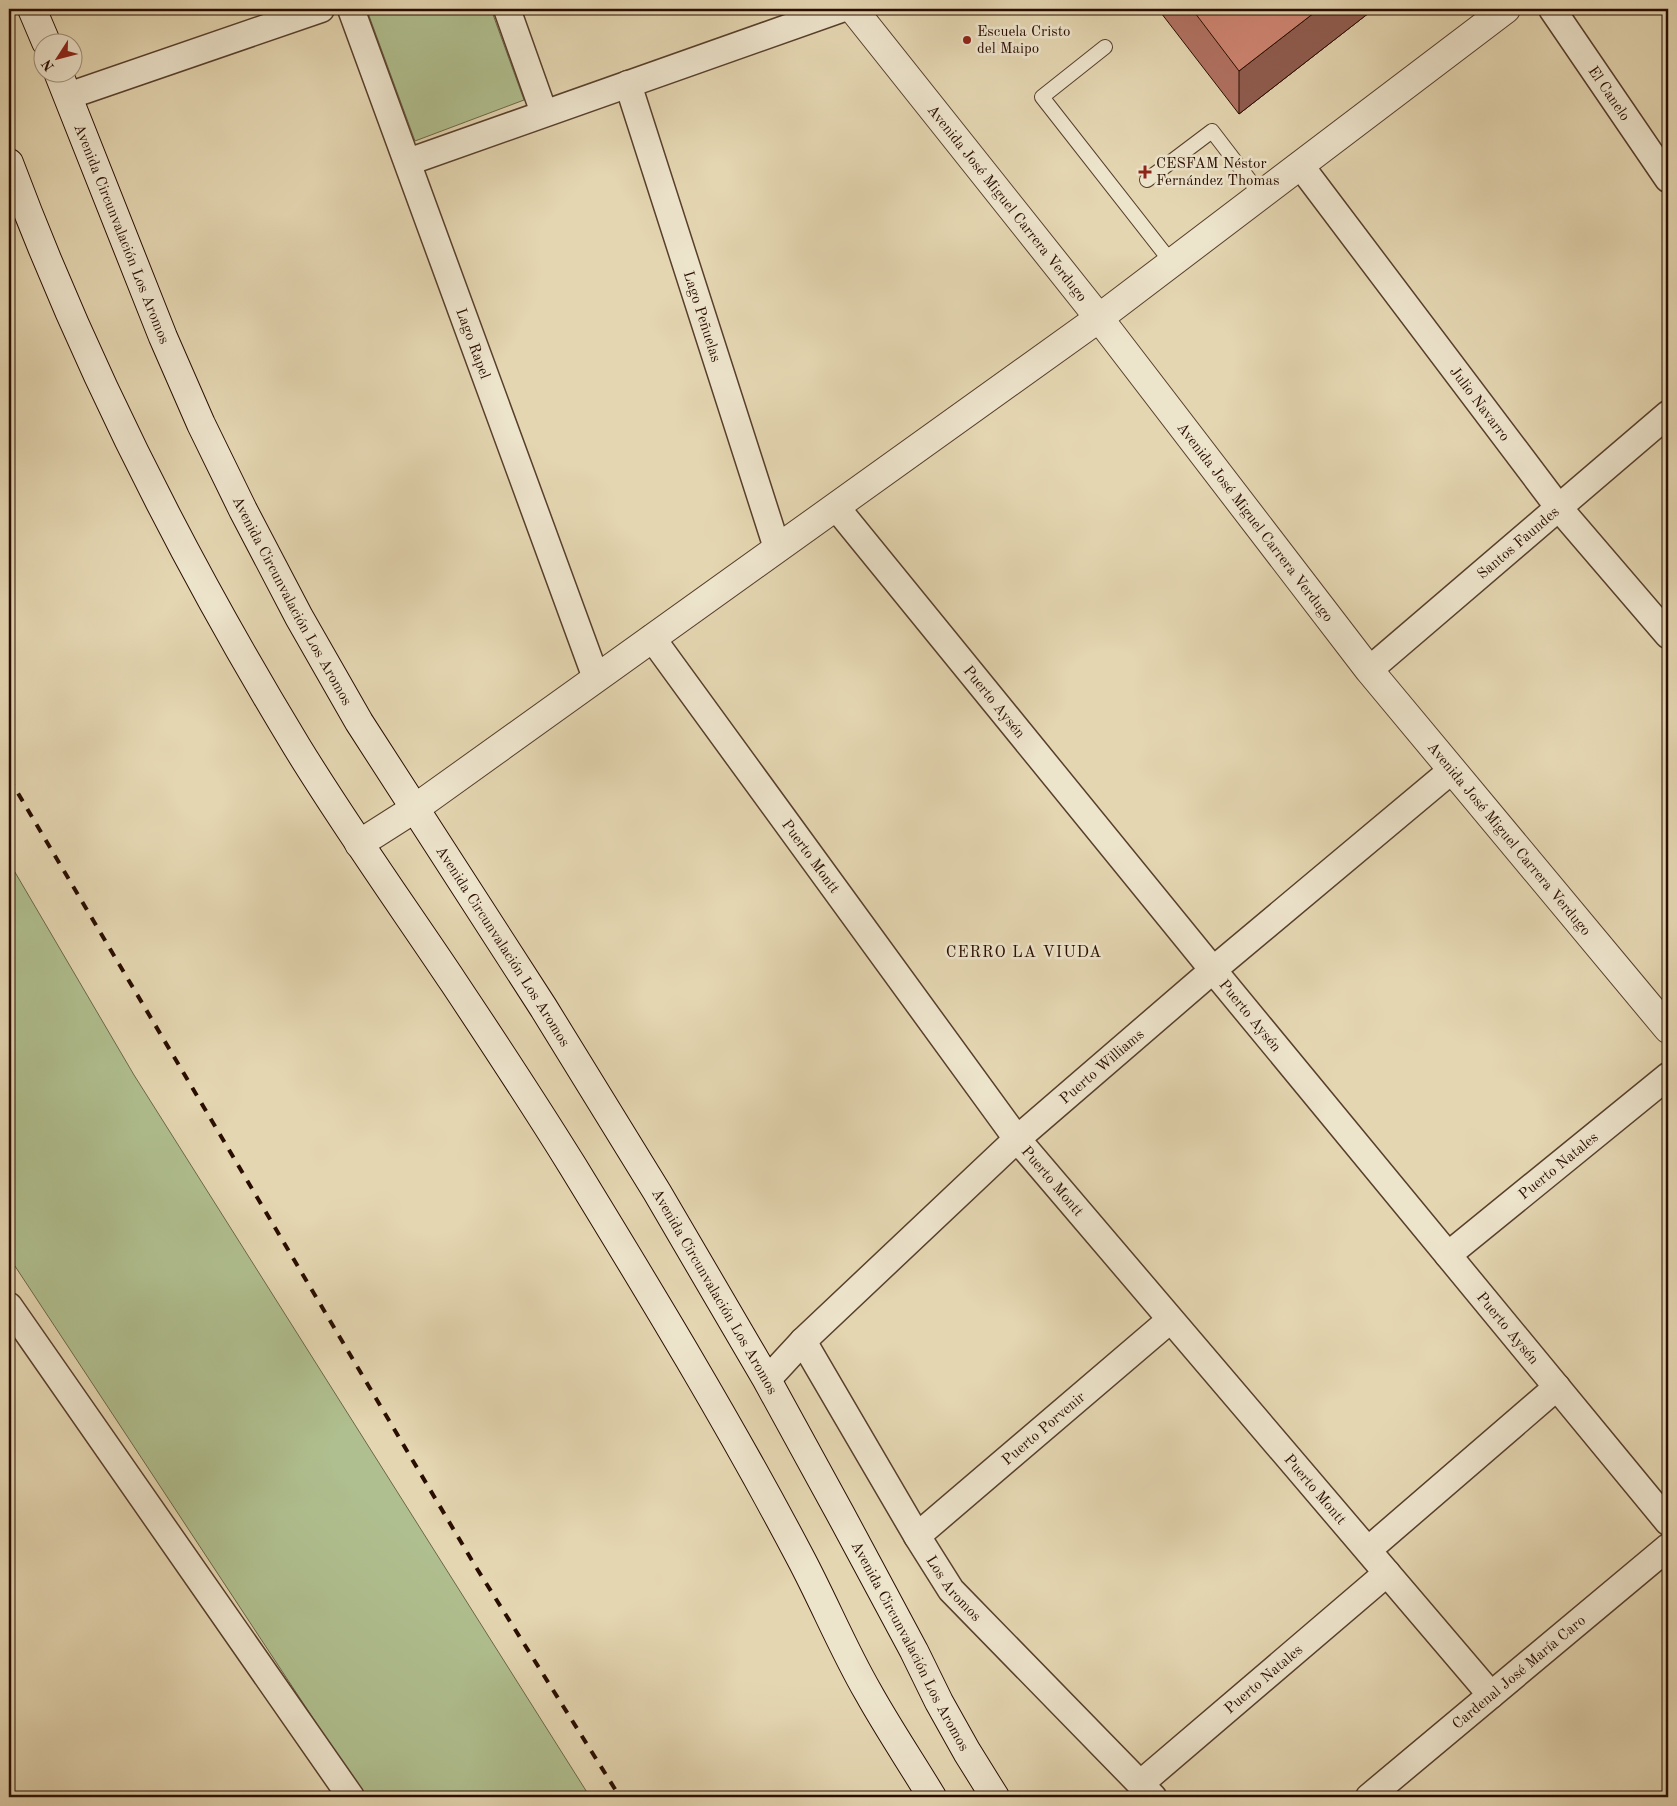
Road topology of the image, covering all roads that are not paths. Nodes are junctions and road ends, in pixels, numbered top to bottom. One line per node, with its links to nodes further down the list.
1 (32, 9): 10 (main road)
2 (321, 9): 9 (street)
3 (351, 9): 15 (street, Lago Rapel)
4 (507, 9): 14 (street)
5 (841, 9): 13 (street)
6 (853, 9): 22 (main road, Avenida José Miguel Carrera Verdugo)
7 (1506, 9): 17 (main road)
8 (1552, 9): 18 (street, El Canelo)
9 (278, 16): 12 (street)
10 (42, 32)
11 (1105, 48): 21 (lane)
12 (63, 84): 32 (main road, Avenida Circunvalación Los Aromos)
13 (628, 84): 14 (street); 26 (street, Lago Peñuelas)
14 (544, 113): 15 (street)
15 (408, 162): 30 (street, Lago Rapel)
16 (9, 163): 33 (main road)
17 (1300, 165): 20 (main road); 25 (street, Julio Navarro)
18 (1668, 179)
19 (1148, 180): 20 (lane)
20 (1260, 195): 21 (main road)
21 (1172, 263): 22 (main road)
22 (1099, 318): 24 (main road); 29 (main road, Avenida José Miguel Carrera Verdugo)
23 (1668, 414): 25 (street, Santos Faundes)
24 (836, 507): 26 (main road); 34 (street, Puerto Aysén)
25 (1559, 508): 27 (street, Julio Navarro); 29 (street, Santos Faundes)
26 (777, 548): 28 (main road)
27 (1668, 636)
28 (652, 638): 30 (main road); 37 (street, Puerto Montt)
29 (1369, 670): 31 (main road, Avenida José Miguel Carrera Verdugo)
30 (596, 678): 32 (main road)
31 (1452, 770): 34 (street, Puerto Williams); 35 (main road, Avenida José Miguel Carrera Verdugo)
32 (414, 809): 33 (main road); 42 (main road, Avenida Circunvalación Los Aromos)
33 (359, 844): 52 (main road)
34 (1213, 970): 37 (street, Puerto Williams); 38 (street, Puerto Aysén)
35 (1668, 1029)
36 (1668, 1076): 38 (street, Puerto Natales)
37 (1017, 1139): 40 (street, Puerto Montt); 41 (street, Puerto Williams)
38 (1448, 1255): 43 (street, Puerto Aysén)
39 (9, 1306): 51 (street)
40 (1170, 1320): 45 (street, Puerto Porvenir); 47 (street, Puerto Montt)
41 (803, 1341): 42 (street, Puerto Williams); 45 (street, Los Aromos)
42 (767, 1380): 53 (main road, Avenida Circunvalación Los Aromos)
43 (1557, 1387): 44 (street, Puerto Aysén); 47 (street)
44 (1668, 1522)
45 (917, 1536): 50 (street, Los Aromos)
46 (1668, 1546): 49 (street, Cardenal José María Caro)
47 (1368, 1550): 48 (street, Puerto Montt)
48 (1387, 1573): 49 (street, Puerto Montt); 50 (street, Puerto Natales)
49 (1491, 1695): 54 (street, Cardenal José María Caro)
50 (1147, 1790)
51 (351, 1797)
52 (932, 1797)
53 (996, 1797)
54 (1369, 1797)

